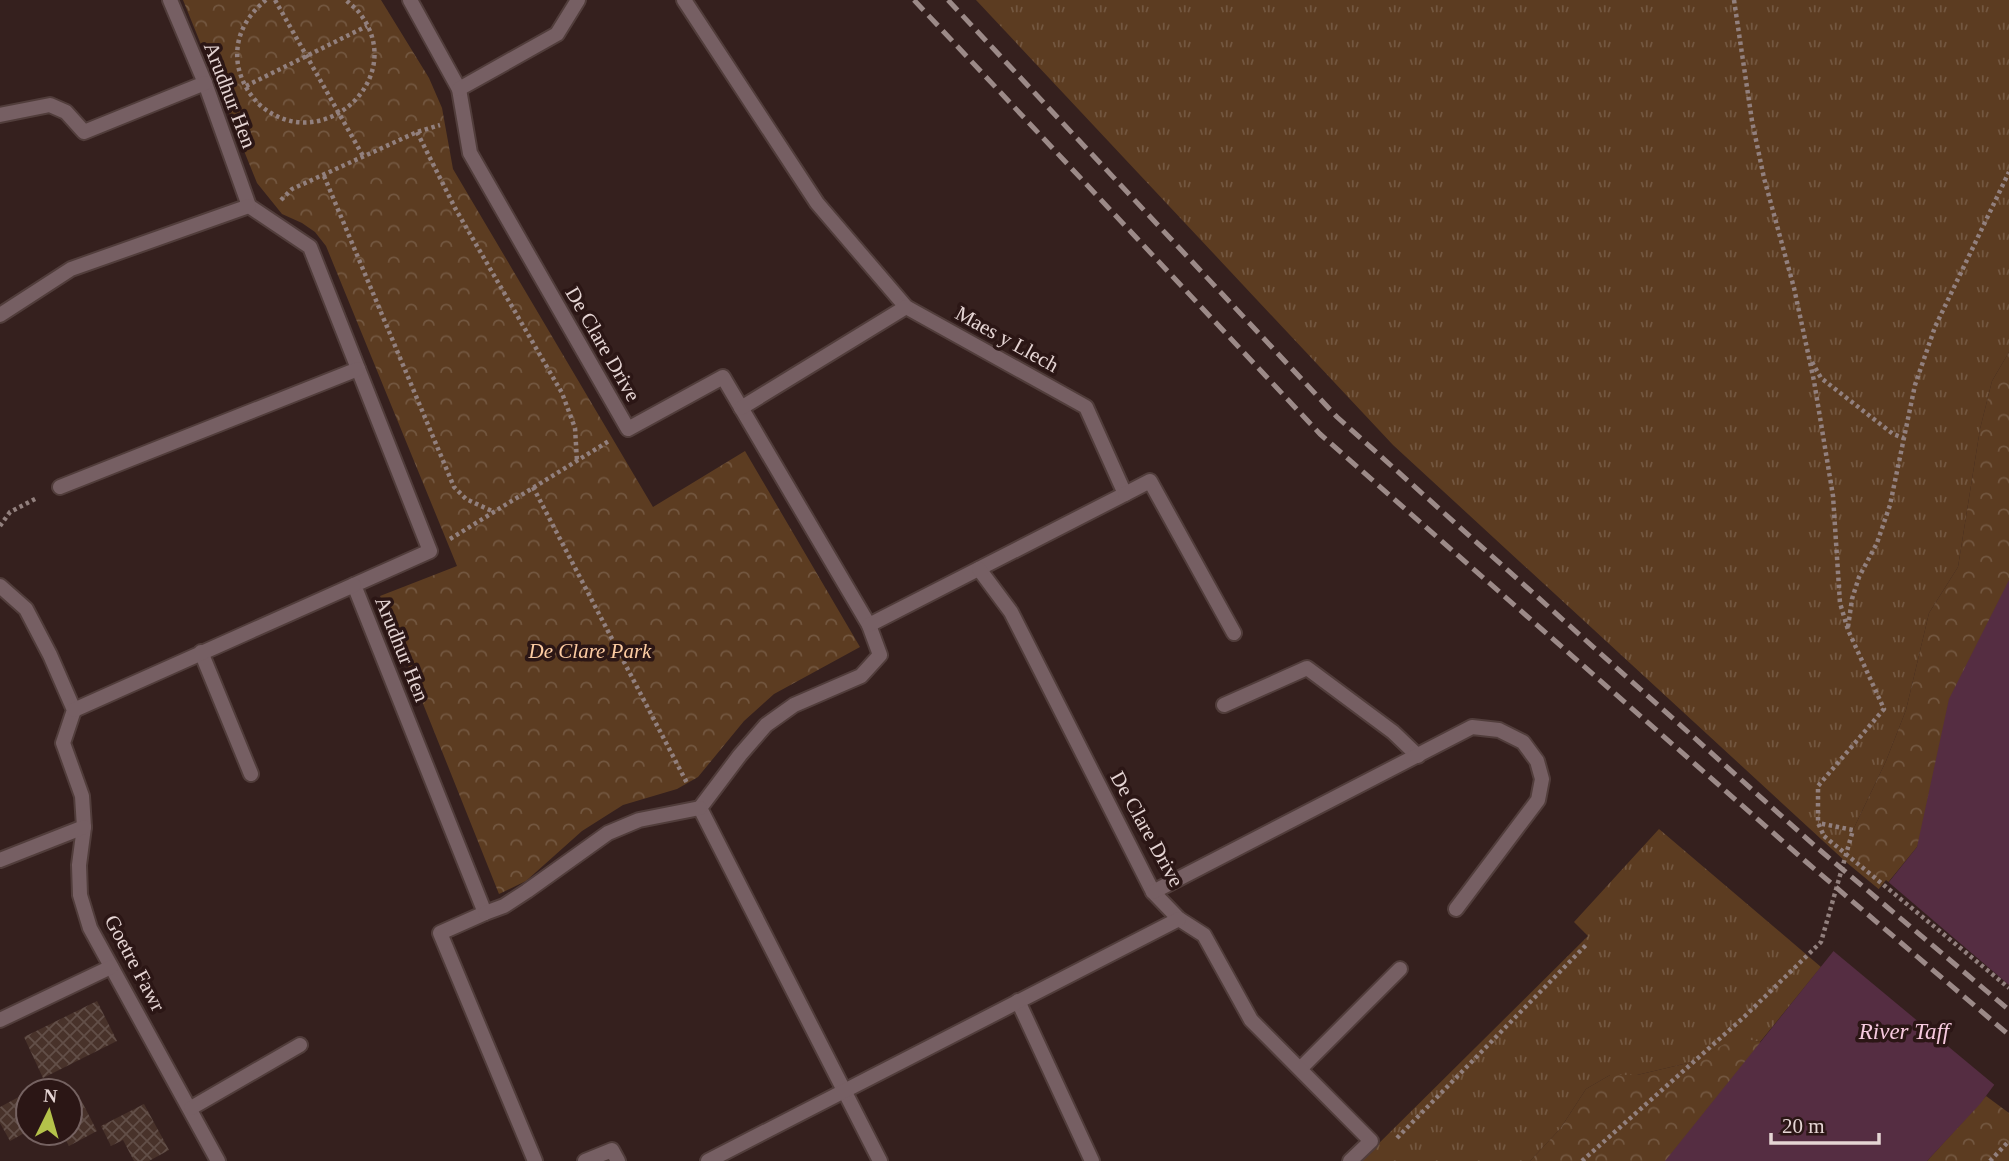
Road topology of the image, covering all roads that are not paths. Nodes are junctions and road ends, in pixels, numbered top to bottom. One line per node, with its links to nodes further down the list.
1 (170, 0): 5 (street, Arudhur Hen)
2 (410, 0): 6 (street, De Clare Drive)
3 (578, 0): 6 (street)
4 (684, 0): 9 (street, Maes y Llech)
5 (205, 83): 7 (street); 8 (street, Arudhur Hen)
6 (459, 89): 12 (street, De Clare Drive)
7 (0, 115)
8 (249, 206): 10 (street); 11 (street)
9 (906, 307): 12 (street); 14 (street, Maes y Llech)
10 (0, 315)
11 (358, 369): 13 (street); 16 (street, Arudhur Hen)
12 (741, 408): 18 (street, De Clare Drive)
13 (60, 487)
14 (1125, 494): 15 (street); 19 (street)
15 (979, 569): 18 (street); 28 (street, De Clare Drive)
16 (354, 585): 20 (street); 30 (street, Arudhur Hen)
17 (0, 586): 22 (street)
18 (869, 625): 25 (street, De Clare Drive)
19 (1234, 633)
20 (201, 652): 22 (street); 24 (street)
21 (1224, 705): 23 (street)
22 (74, 710): 26 (street, Goetre Fawr)
23 (1418, 756): 28 (street); 29 (street)
24 (251, 774)
25 (700, 808): 30 (street); 38 (street)
26 (84, 827): 27 (street); 32 (street, Goetre Fawr)
27 (0, 860)
28 (1153, 892): 31 (street, De Clare Drive)
29 (1456, 909)
30 (485, 913): 41 (street)
31 (1179, 919): 34 (street); 37 (street, De Clare Drive)
32 (110, 967): 35 (street); 39 (street, Goetre Fawr)
33 (1400, 969): 37 (street)
34 (1018, 1001): 38 (street); 46 (street)
35 (0, 1020)
36 (300, 1045): 39 (street)
37 (1301, 1068): 47 (street, De Clare Drive)
38 (843, 1090): 44 (street); 45 (street)
39 (191, 1108): 40 (street, Goetre Fawr)
40 (218, 1161)
41 (535, 1161)
42 (584, 1161): 43 (street)
43 (618, 1161)
44 (708, 1161)
45 (880, 1161)
46 (1092, 1161)
47 (1350, 1161)

